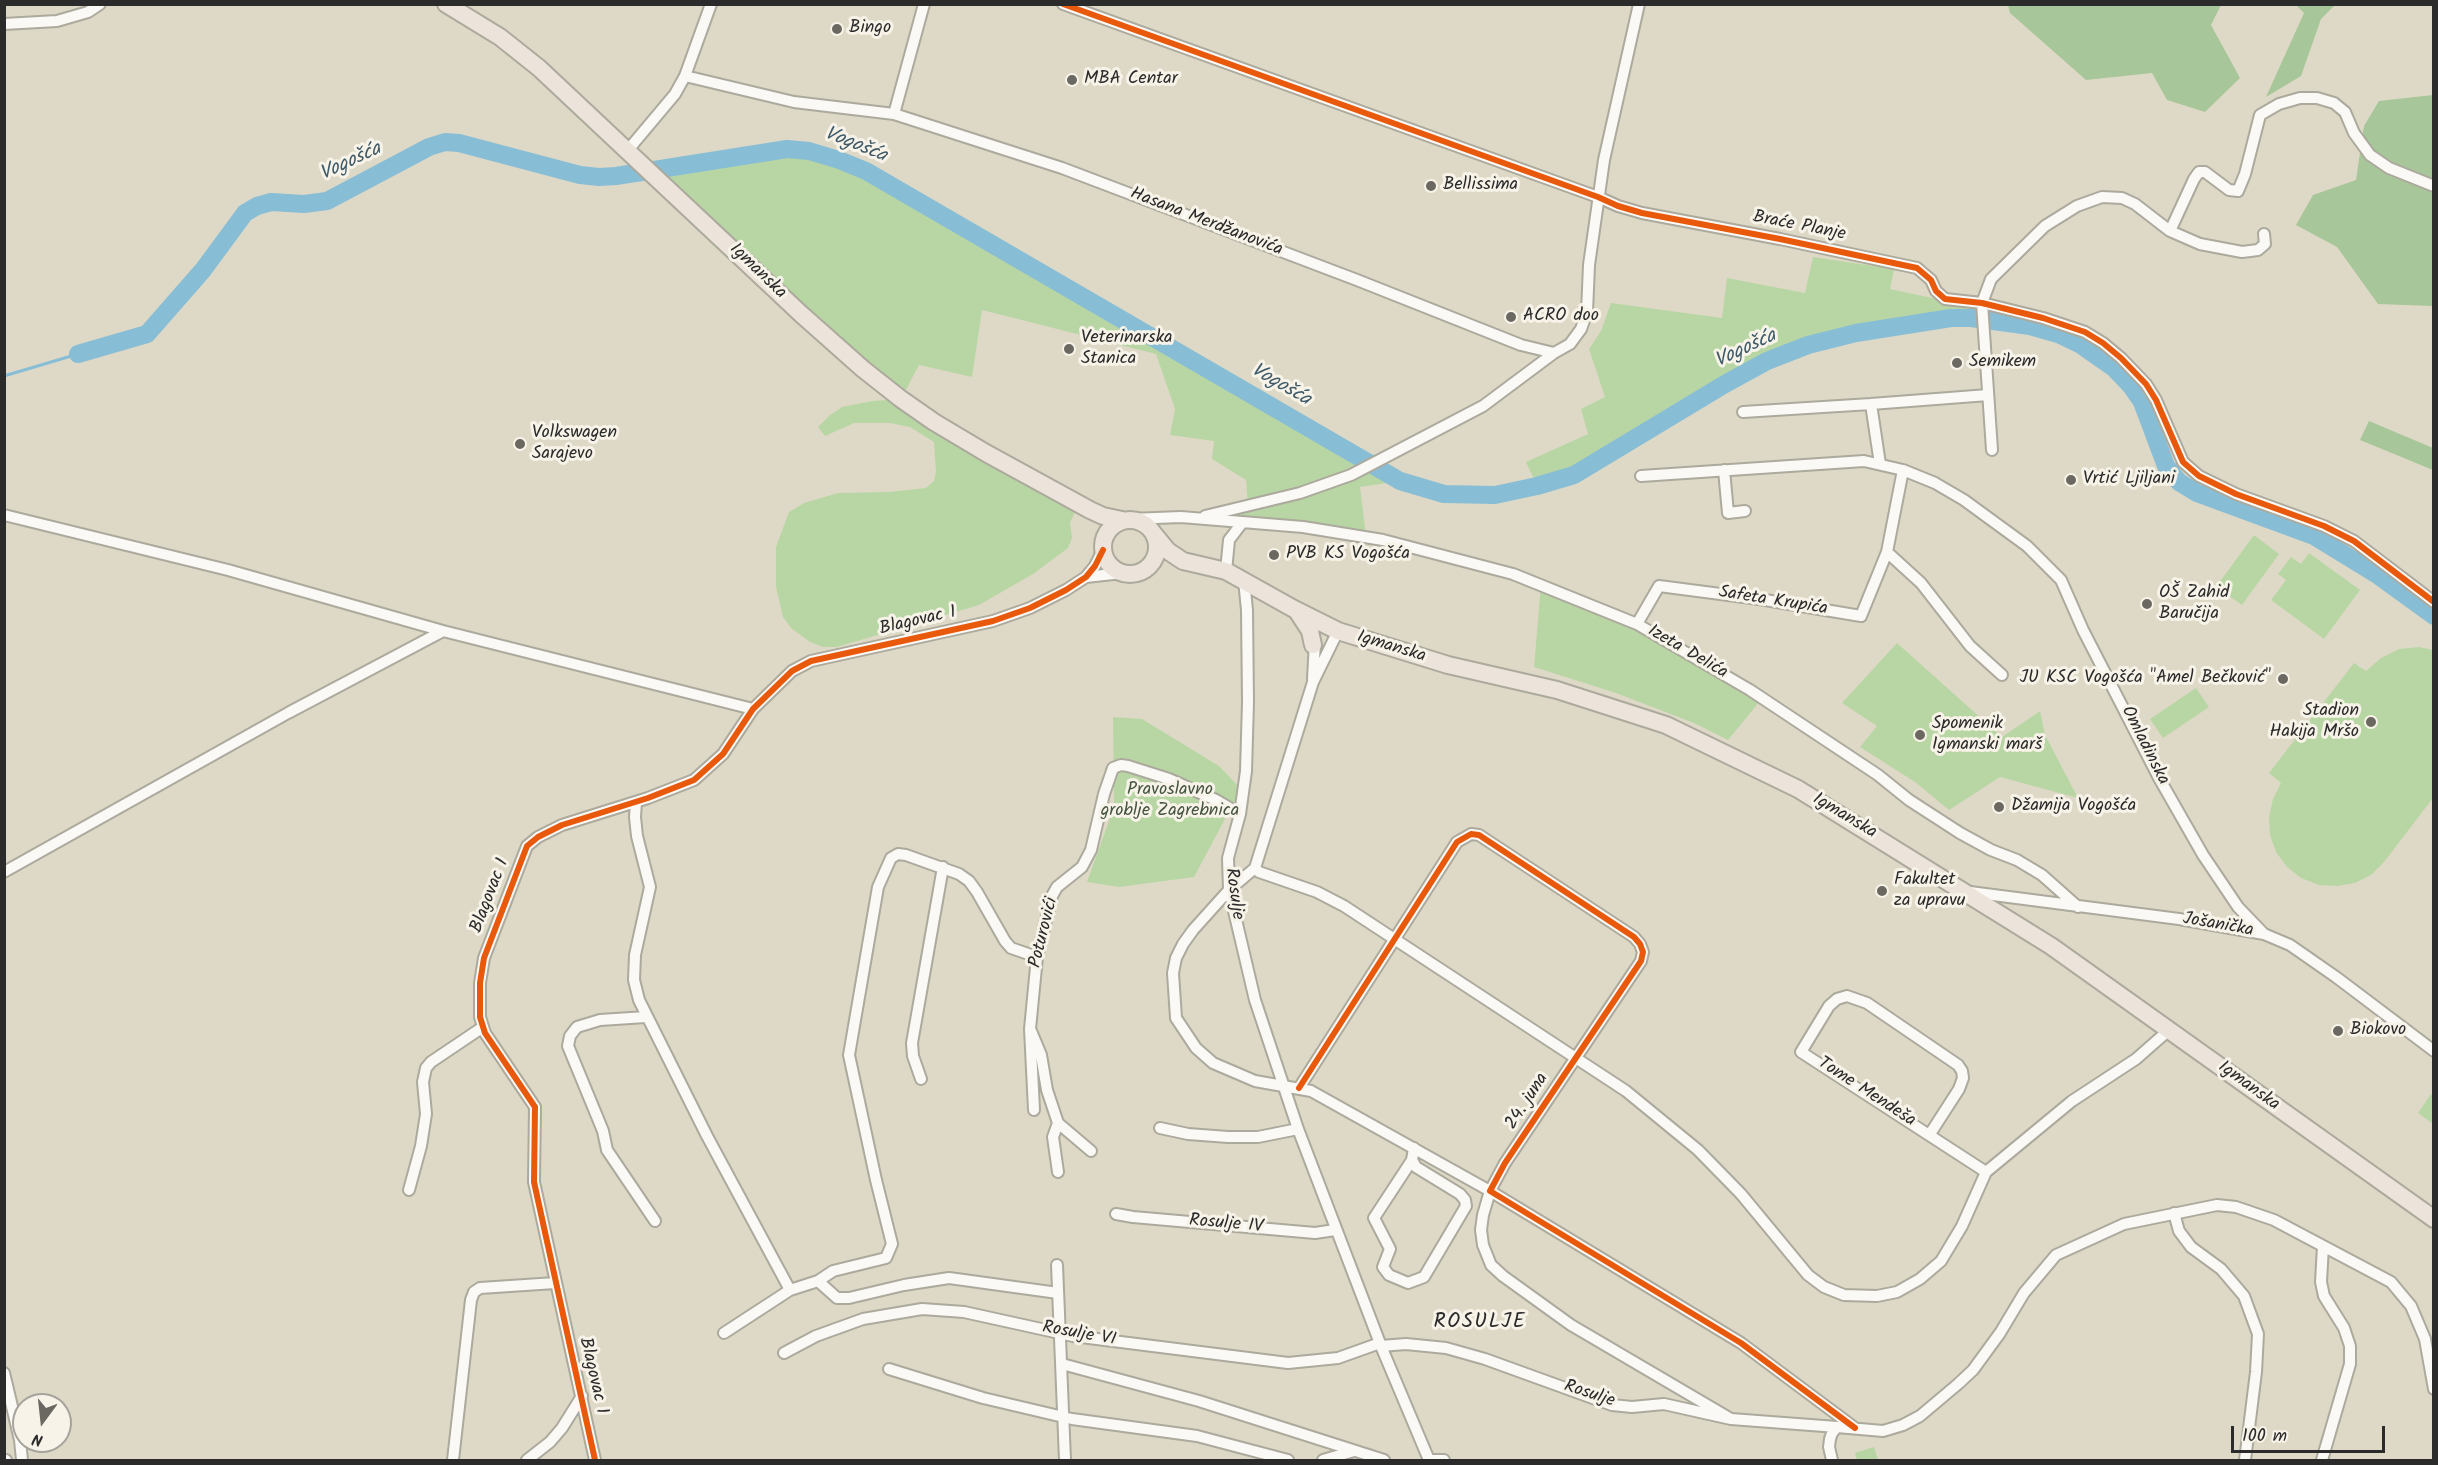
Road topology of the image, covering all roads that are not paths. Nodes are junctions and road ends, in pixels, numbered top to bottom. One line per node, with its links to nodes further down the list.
1 (100, 4): 7 (street)
2 (446, 4): 10 (main road, Igmanska)
3 (711, 4): 8 (street)
4 (924, 4): 9 (street)
5 (1063, 4): 12 (street, Braće Planje)
6 (1640, 4): 12 (street)
7 (4, 24)
8 (685, 76): 9 (street, Hasana Merdžanovića); 10 (street)
9 (894, 114): 16 (street, Hasana Merdžanovića)
10 (628, 150): 25 (main road, Igmanska)
11 (2433, 186): 13 (street)
12 (1598, 197): 15 (street, Braće Planje); 16 (street)
13 (2170, 231): 14 (street); 15 (street)
14 (2264, 234)
15 (1982, 307): 17 (street); 41 (street, Braće Planje)
16 (1554, 353): 29 (street)
17 (1988, 395): 18 (street); 20 (street)
18 (1870, 404): 19 (street); 21 (street)
19 (1743, 412)
20 (1992, 450)
21 (1880, 464): 22 (street, Omladinska); 23 (street, Omladinska)
22 (1724, 470): 24 (street, Omladinska); 26 (street)
23 (1902, 470): 34 (street, Safeta Krupića); 59 (street, Omladinska)
24 (1641, 476)
25 (1090, 510): 30 (main road, Igmanska); 33 (main road)
26 (1745, 511)
27 (4, 515): 45 (street)
28 (1165, 518): 29 (street, Izeta Delića); 30 (street, Izeta Delića); 32 (street)
29 (1196, 518): 31 (street, Izeta Delića)
30 (1126, 520): 32 (main road); 33 (main road)
31 (1242, 523): 37 (street); 44 (street, Izeta Delića)
32 (1153, 533): 35 (main road, Igmanska); 36 (main road)
33 (1104, 543): 38 (main road); 39 (street, Blagovac 1)
34 (1887, 552): 44 (street, Safeta Krupića); 48 (street)
35 (1183, 561): 36 (main road, Igmanska); 37 (main road, Igmanska)
36 (1146, 568): 38 (main road)
37 (1226, 571): 40 (main road, Igmanska)
38 (1122, 573): 39 (street)
39 (1086, 577): 50 (street, Blagovac 1)
40 (1244, 580): 42 (main road, Igmanska); 52 (street, Rosulje)
41 (2433, 602)
42 (1296, 611): 43 (main road, Igmanska); 47 (main road)
43 (1321, 623): 46 (main road, Igmanska); 47 (street)
44 (1638, 624): 58 (street, Izeta Delića)
45 (443, 631): 50 (street); 55 (street)
46 (1338, 631): 49 (street); 57 (main road, Igmanska)
47 (1313, 645): 49 (street)
48 (2002, 675)
49 (1313, 682): 54 (street)
50 (753, 709): 51 (street, Blagovac 1)
51 (636, 802): 62 (street); 63 (street, Blagovac 1)
52 (1240, 814): 56 (street, Rosulje); 61 (street, Poturovići)
53 (943, 867): 61 (street); 68 (street); 90 (street)
54 (1255, 868): 56 (street); 60 (street)
55 (4, 872)
56 (1229, 890): 69 (street, Rosulje); 69 (street)
57 (1966, 891): 58 (street, Jošanička); 65 (main road, Igmanska)
58 (2078, 907): 59 (street, Jošanička)
59 (2264, 934): 66 (street, Jošanička)
60 (1394, 938): 67 (street); 67 (street, 24. juna); 70 (street)
61 (1037, 957): 64 (street, Poturovići)
62 (646, 1017): 86 (street); 92 (street)
63 (483, 1028): 81 (street); 91 (street, Blagovac 1)
64 (1030, 1029): 71 (street, Poturovići); 72 (street)
65 (2169, 1030): 80 (street); 85 (main road, Igmanska)
66 (2433, 1051)
67 (1575, 1058): 80 (street); 82 (street, 24. juna)
68 (921, 1079)
69 (1284, 1087): 70 (street); 74 (street, Rosulje)
70 (1299, 1088): 76 (street)
71 (1034, 1110)
72 (1058, 1124): 77 (street); 79 (street)
73 (1160, 1128): 74 (street)
74 (1298, 1129): 87 (street, Rosulje)
75 (1930, 1134): 75 (street, Tome Mendeša); 80 (street, Tome Mendeša)
76 (1414, 1148): 78 (street); 82 (street)
77 (1091, 1151)
78 (1412, 1160): 78 (street)
79 (1058, 1172)
80 (1986, 1172)
81 (409, 1190)
82 (1490, 1191): 104 (street, 24. juna); 106 (street)
83 (2174, 1213): 88 (street, Rosulje); 106 (street, Rosulje); 119 (street)
84 (1116, 1214): 87 (street, Rosulje IV)
85 (2433, 1219)
86 (655, 1221)
87 (1335, 1230): 96 (street, Rosulje)
88 (2323, 1246): 101 (street, Rosulje); 120 (street)
89 (1058, 1265): 93 (street)
90 (818, 1281): 92 (street); 93 (street)
91 (555, 1283): 102 (street, Blagovac 1); 110 (street)
92 (790, 1290): 94 (street)
93 (1058, 1293): 95 (street)
94 (724, 1333)
95 (1059, 1333): 96 (street, Rosulje VI); 97 (street, Rosulje VI); 98 (street)
96 (1380, 1345): 104 (street, Rosulje); 108 (street, Rosulje)
97 (784, 1353)
98 (1062, 1364): 103 (street); 107 (street)
99 (889, 1369): 103 (street)
100 (4, 1373): 109 (street)
101 (2433, 1389)
102 (582, 1396): 111 (street); 112 (street, Blagovac 1)
103 (1064, 1417): 113 (street); 114 (street)
104 (1731, 1419): 105 (street, Rosulje)
105 (1837, 1427): 106 (street, Rosulje); 118 (street)
106 (1855, 1428)
107 (1354, 1451): 115 (street); 116 (street)
108 (1429, 1460): 117 (street)
109 (22, 1461)
110 (453, 1461)
111 (527, 1461)
112 (595, 1461)
113 (1065, 1461)
114 (1288, 1461)
115 (1323, 1461)
116 (1384, 1461)
117 (1444, 1461)
118 (1832, 1461)
119 (2245, 1461)
120 (2322, 1461)

